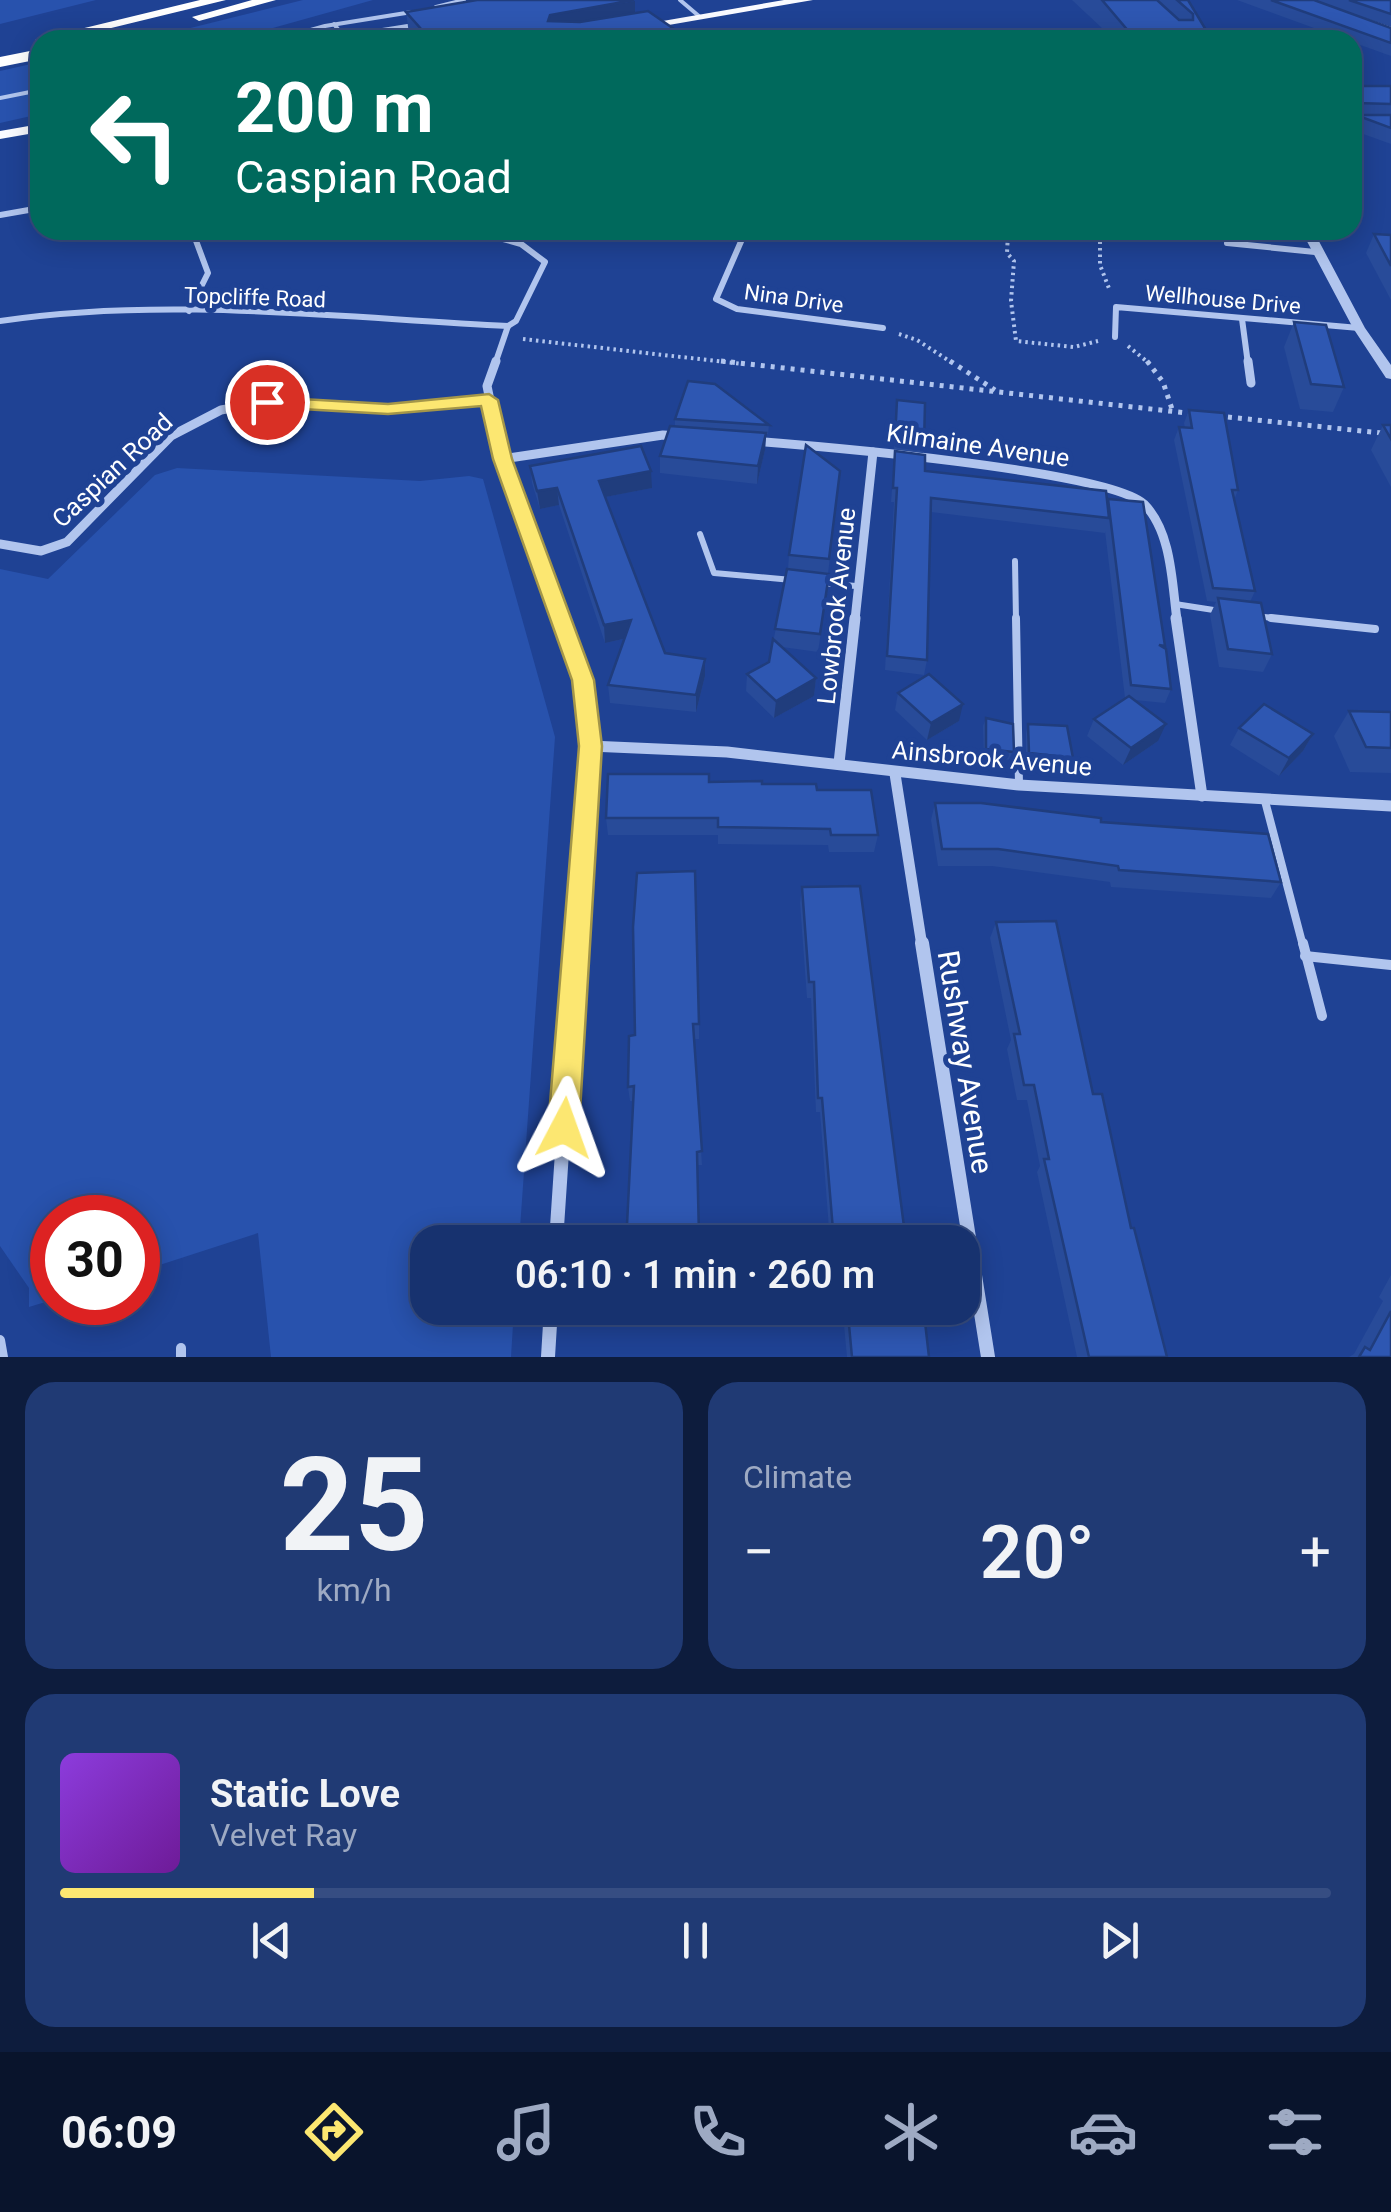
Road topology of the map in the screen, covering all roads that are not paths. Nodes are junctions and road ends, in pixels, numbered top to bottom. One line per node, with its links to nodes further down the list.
1 (219, 0): 16 (highway)
2 (269, 0): 17 (highway)
3 (464, 0): 7 (lane)
4 (680, 0): 12 (lane)
5 (807, 0): 6 (main road)
6 (777, 2): 12 (main road)
7 (452, 4): 9 (lane); 10 (lane)
8 (1314, 4): 21 (main road)
9 (430, 8)
10 (461, 8)
11 (420, 10): 14 (lane)
12 (700, 17): 15 (main road)
13 (430, 22): 20 (lane)
14 (334, 24): 18 (lane); 19 (lane)
15 (622, 29)
16 (86, 30)
17 (142, 30)
18 (312, 30)
19 (338, 30)
20 (381, 30)
21 (1391, 31)
22 (30, 42): 23 (highway)
23 (0, 49)
24 (30, 56): 25 (highway)
25 (0, 62)
26 (30, 92): 27 (lane)
27 (0, 98)
28 (30, 130): 29 (main road)
29 (0, 134)
30 (30, 210): 31 (street)
31 (0, 215)
32 (196, 240): 38 (street)
33 (506, 240): 43 (street)
34 (742, 240): 41 (street, Nina Drive)
35 (1311, 240): 37 (street)
36 (1227, 243): 37 (street)
37 (1315, 252): 42 (street)
38 (188, 311): 40 (street, Topcliffe Road); 43 (street, Topcliffe Road)
39 (1242, 319): 42 (street, Wellhouse Drive); 44 (street, Wellhouse Drive); 46 (street)
40 (0, 321)
41 (884, 328)
42 (1359, 328): 45 (street)
43 (506, 332): 47 (street)
44 (1115, 338)
45 (1391, 375)
46 (1251, 383)
47 (489, 400): 51 (street); 53 (street, Caspian Road)
48 (701, 438): 51 (street)
49 (740, 440): 50 (street, Kilmaine Avenue)
50 (873, 452): 55 (street, Lowbrook Avenue); 56 (street, Kilmaine Avenue)
51 (502, 459): 60 (street)
52 (700, 534): 55 (lane)
53 (0, 544)
54 (1015, 561): 63 (lane)
55 (856, 586): 61 (street, Lowbrook Avenue)
56 (1175, 604): 57 (lane); 64 (street, Kilmaine Avenue)
57 (1231, 612)
58 (1250, 616): 59 (lane)
59 (1375, 629)
60 (590, 746): 61 (street, Ainsbrook Avenue); 70 (street)
61 (840, 764): 62 (street, Ainsbrook Avenue)
62 (895, 774): 63 (street, Ainsbrook Avenue); 75 (street, Rushway Avenue)
63 (1019, 785): 64 (street, Ainsbrook Avenue)
64 (1202, 796): 65 (street, Ainsbrook Avenue)
65 (1265, 801): 66 (street, Ainsbrook Avenue); 67 (lane)
66 (1391, 806)
67 (1305, 956): 68 (lane); 69 (lane)
68 (1391, 966)
69 (1322, 1016)
70 (557, 1225)
71 (550, 1325): 74 (street)
72 (0, 1340): 73 (lane)
73 (3, 1357)
74 (548, 1357)
75 (988, 1357)

